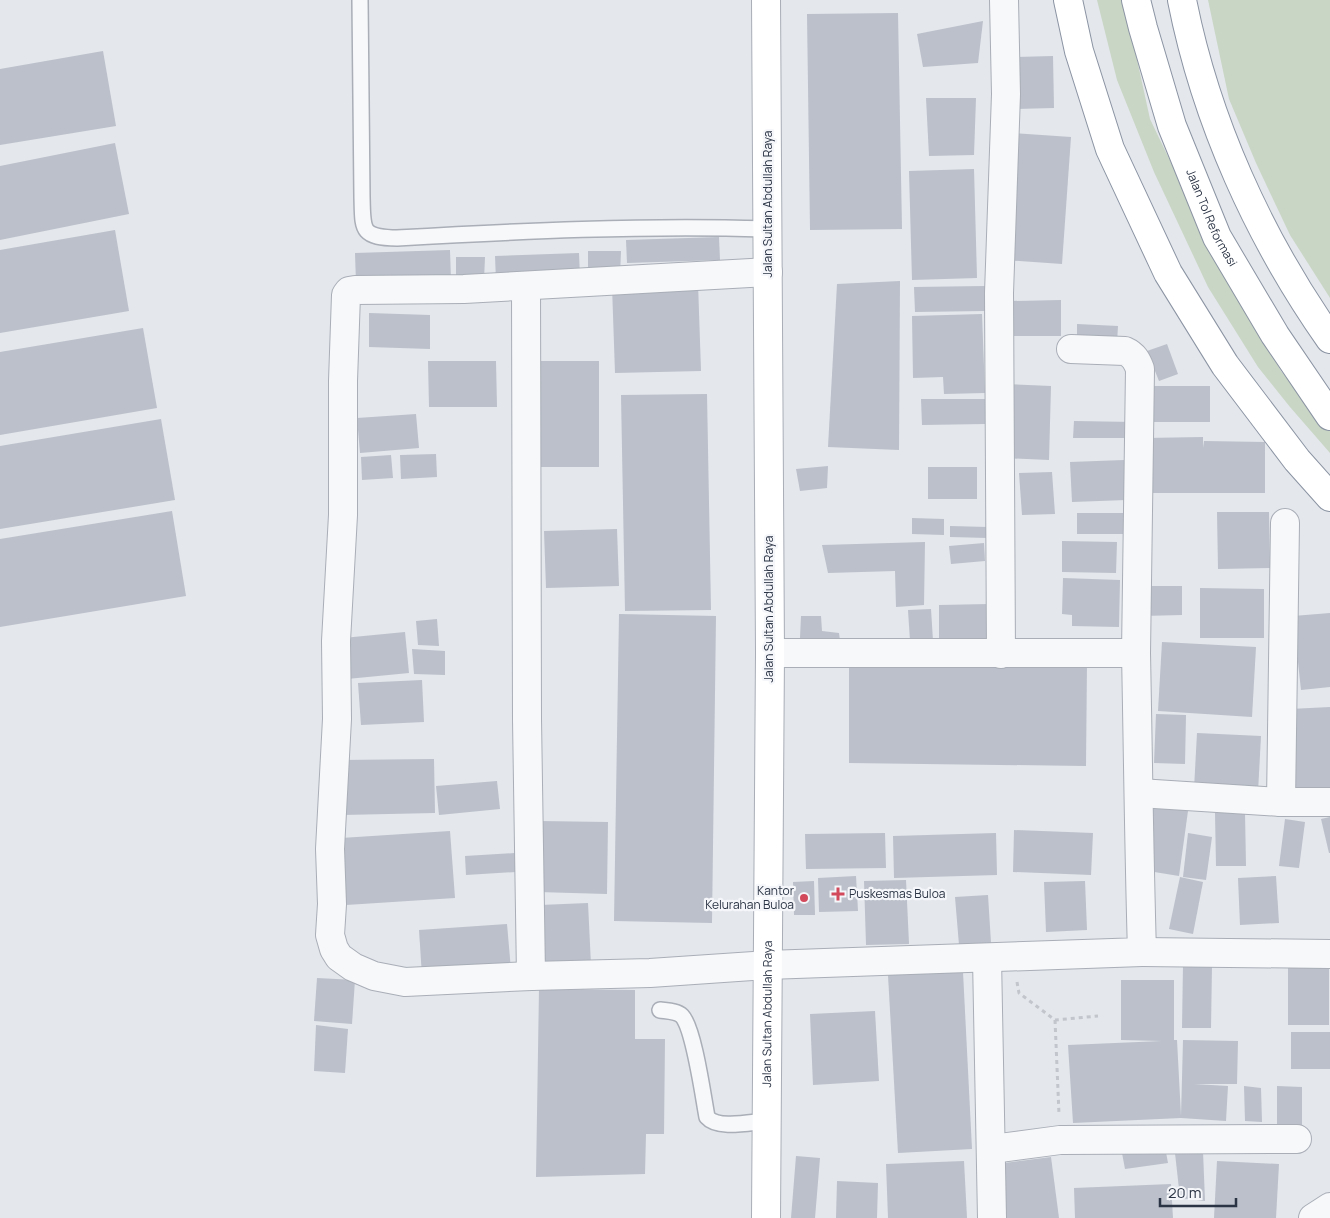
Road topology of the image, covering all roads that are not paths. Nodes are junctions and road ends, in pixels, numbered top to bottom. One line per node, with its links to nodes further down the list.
1 (360, 0): 7 (lane)
2 (766, 0): 7 (main road, Jalan Sultan Abdullah Raya)
3 (1004, 0): 17 (street)
4 (1068, 0): 13 (main road)
5 (1136, 0): 12 (main road, Jalan Tol Reformasi)
6 (1182, 0): 10 (main road)
7 (768, 229): 8 (main road, Jalan Sultan Abdullah Raya)
8 (768, 272): 9 (street); 15 (main road, Jalan Sultan Abdullah Raya)
9 (526, 286): 25 (street); 25 (street)
10 (1330, 339)
11 (1071, 349): 16 (street)
12 (1330, 416)
13 (1330, 497)
14 (1285, 523): 19 (street)
15 (770, 653): 17 (street); 24 (main road, Jalan Sultan Abdullah Raya)
16 (1136, 653): 17 (street); 18 (street)
17 (1001, 654)
18 (1139, 793): 19 (street); 21 (street)
19 (1280, 802): 20 (street)
20 (1330, 802)
21 (1142, 952): 22 (street); 23 (street)
22 (1330, 954)
23 (987, 958): 24 (street); 29 (street)
24 (767, 966): 25 (street); 27 (main road, Jalan Sultan Abdullah Raya)
25 (530, 976)
26 (660, 1010): 27 (lane)
27 (767, 1121): 31 (main road, Jalan Sultan Abdullah Raya)
28 (1297, 1139): 29 (street)
29 (992, 1149): 32 (street)
30 (1330, 1207): 33 (street)
31 (766, 1218)
32 (992, 1218)
33 (1313, 1218)

